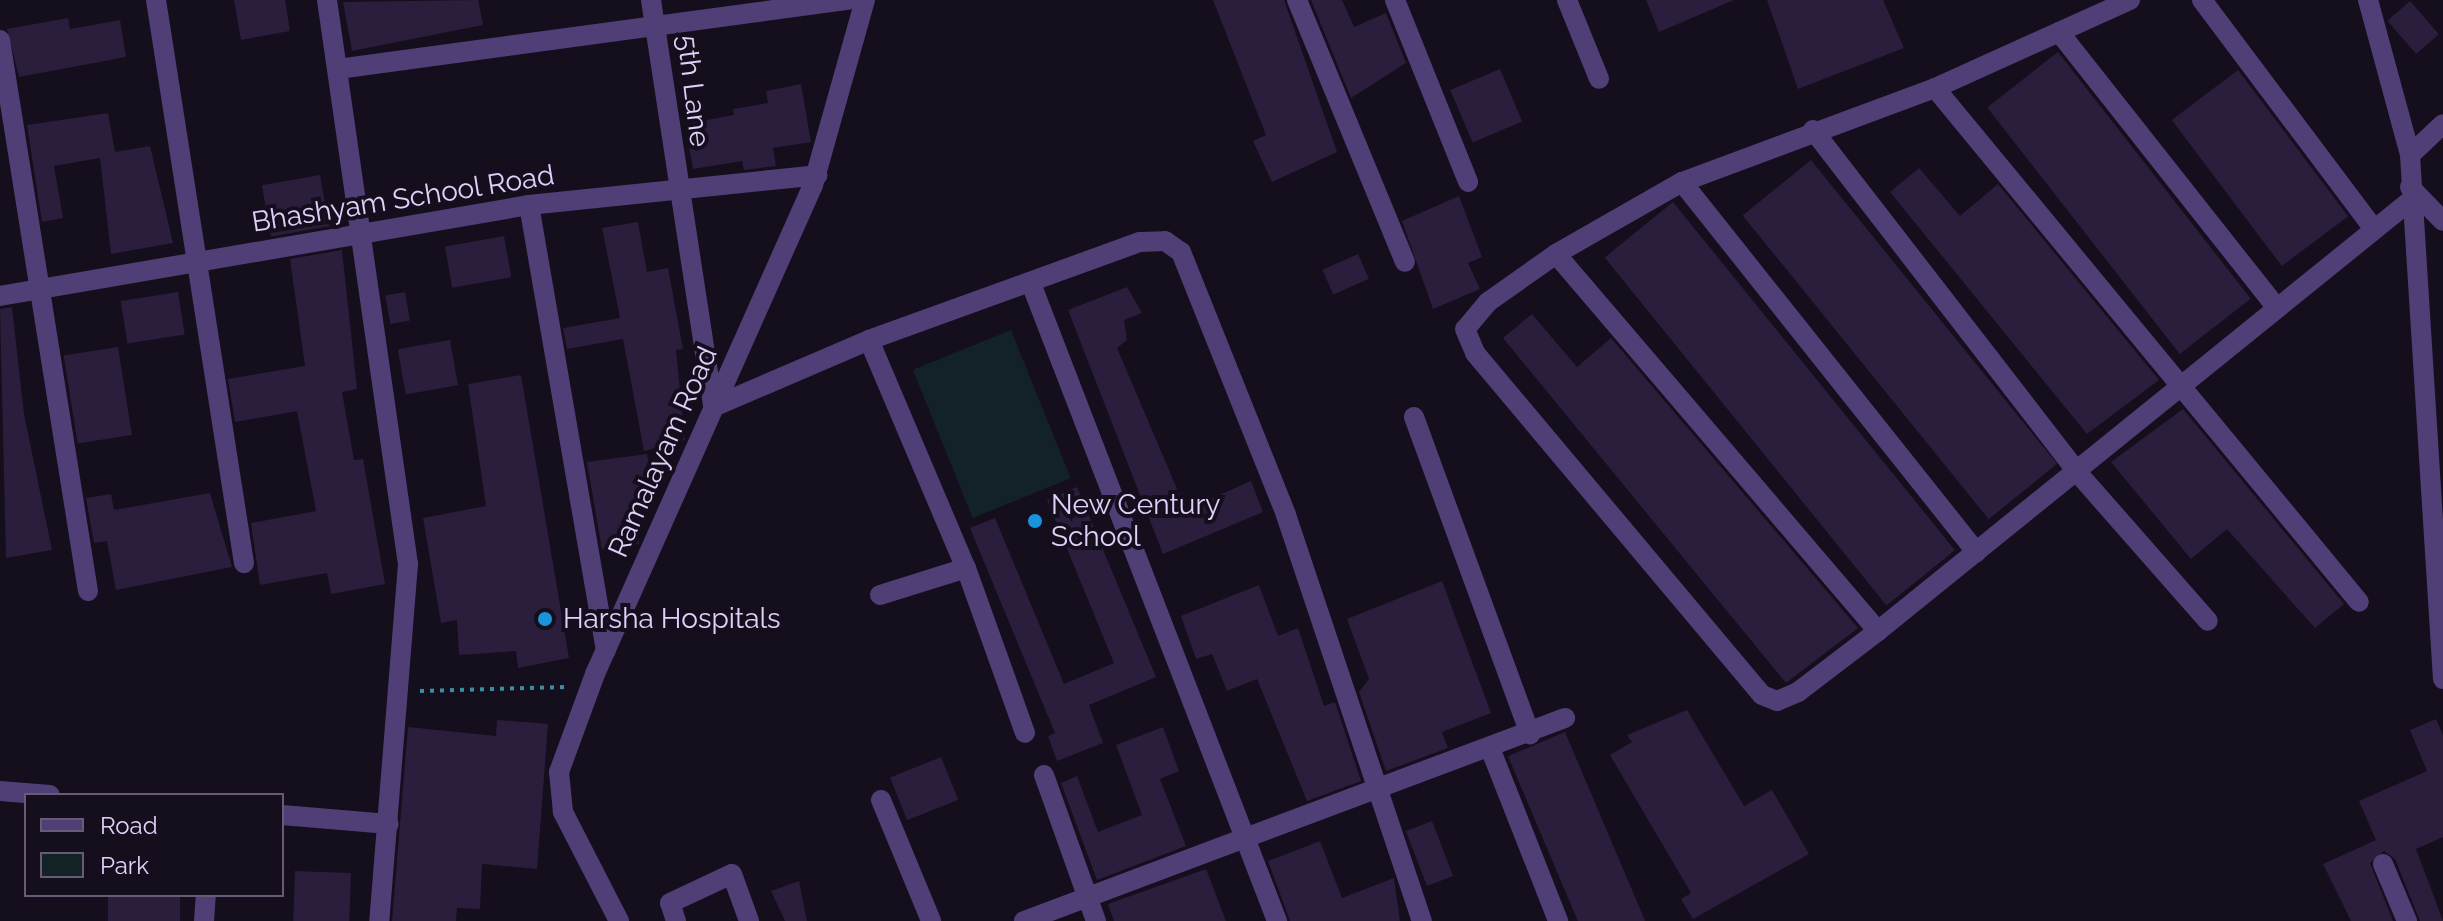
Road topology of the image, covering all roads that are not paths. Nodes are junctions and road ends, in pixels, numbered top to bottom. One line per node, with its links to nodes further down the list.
1 (156, 0): 31 (street)
2 (327, 0): 15 (street)
3 (651, 0): 12 (street, 5th Lane)
4 (847, 0): 12 (street)
5 (865, 0): 21 (street, Ramalayam Road)
6 (1297, 0): 32 (street)
7 (1395, 0): 22 (street)
8 (1567, 0): 16 (street)
9 (2130, 0): 13 (street)
10 (2202, 0): 28 (street)
11 (2368, 0): 20 (street)
12 (656, 23): 15 (street); 24 (street, 5th Lane)
13 (2059, 32): 17 (street); 36 (street)
14 (0, 40): 34 (street)
15 (338, 69): 29 (street)
16 (1599, 79)
17 (1935, 88): 19 (street); 38 (street)
18 (2443, 124): 20 (street)
19 (1813, 130): 23 (street); 41 (street)
20 (2410, 155): 25 (street)
21 (817, 175): 24 (street, Bhashyam School Road); 39 (street, Ramalayam Road)
22 (1468, 182)
23 (1682, 182): 30 (street); 43 (street)
24 (677, 189): 26 (street, Bhashyam School Road); 39 (street, 5th Lane)
25 (2410, 194): 27 (street); 28 (street); 42 (street)
26 (529, 205): 29 (street, Bhashyam School Road); 51 (street)
27 (2443, 221)
28 (2374, 229): 36 (street)
29 (357, 234): 31 (street, Bhashyam School Road); 63 (street)
30 (1556, 254): 50 (street); 50 (street)
31 (197, 262): 34 (street, Bhashyam School Road); 44 (street)
32 (1405, 262)
33 (1032, 286): 37 (street); 59 (street); 64 (street)
34 (40, 289): 35 (street, Bhashyam School Road); 46 (street)
35 (0, 296)
36 (2277, 308): 38 (street)
37 (869, 340): 39 (street); 45 (street)
38 (2179, 388): 41 (street); 48 (street)
39 (713, 407): 51 (street, Ramalayam Road)
40 (1414, 417): 55 (street)
41 (2077, 472): 43 (street); 49 (street)
42 (2438, 537): 52 (street)
43 (1976, 552): 50 (street)
44 (244, 563)
45 (966, 568): 47 (street); 54 (street)
46 (88, 591)
47 (880, 595)
48 (2359, 602)
49 (2208, 621)
50 (1878, 631)
51 (606, 650): 70 (street, Ramalayam Road)
52 (2443, 679)
53 (1565, 718): 55 (street)
54 (1025, 733)
55 (1530, 734): 56 (street)
56 (1490, 748): 59 (street); 78 (street)
57 (1044, 775): 66 (street)
58 (0, 791): 60 (street)
59 (1378, 792): 64 (street); 77 (street)
60 (25, 793)
61 (881, 800): 73 (street)
62 (284, 815): 63 (street)
63 (389, 824): 69 (street)
64 (1249, 839): 66 (street); 76 (street)
65 (2383, 864): 79 (street)
66 (1086, 896): 74 (street); 75 (street)
67 (206, 897): 68 (street)
68 (204, 921)
69 (379, 921)
70 (619, 921)
71 (676, 921): 72 (street)
72 (749, 921)
73 (931, 921)
74 (1024, 921)
75 (1096, 921)
76 (1277, 921)
77 (1422, 921)
78 (1558, 921)
79 (2407, 921)

